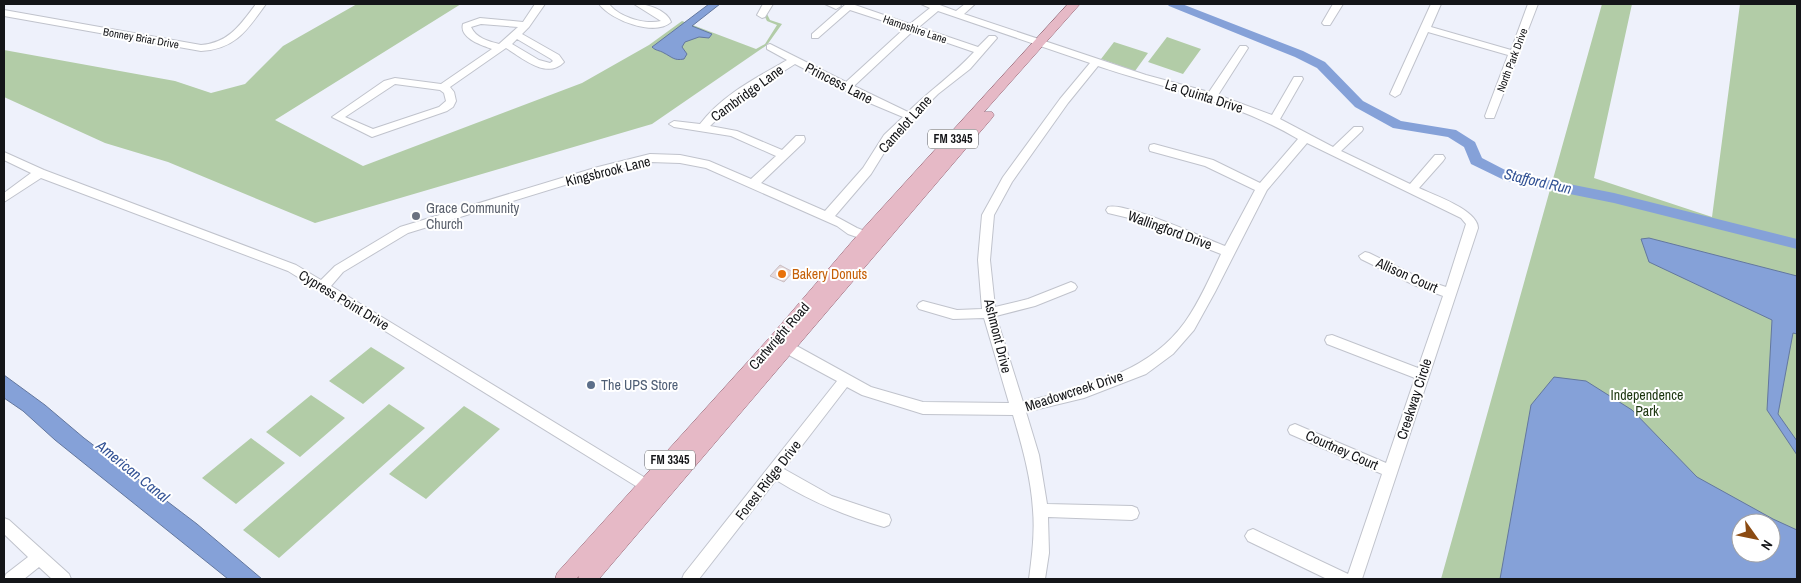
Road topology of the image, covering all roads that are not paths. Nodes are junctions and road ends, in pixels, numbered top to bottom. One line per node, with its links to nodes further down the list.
1 (261, 4): 13 (street, Bonney Briar Drive)
2 (540, 4): 17 (street)
3 (604, 4): 4 (street)
4 (639, 4)
5 (768, 4): 15 (street)
6 (970, 4): 14 (street)
7 (1074, 4): 23 (main road, Cartwright Road / FM 3345)
8 (1084, 4): 23 (main road, Cartwright Road / FM 3345)
9 (1338, 4): 16 (street)
10 (1436, 4): 19 (street)
11 (1533, 4): 28 (street, North Park Drive)
12 (930, 5): 14 (street, La Quinta Drive); 18 (street)
13 (4, 13)
14 (958, 14): 23 (street, La Quinta Drive)
15 (762, 15)
16 (1327, 23)
17 (526, 25): 20 (street); 24 (street)
18 (911, 28): 21 (street, Hampshire Lane); 27 (street, Hampshire Lane); 33 (street)
19 (1425, 28): 28 (street); 34 (street)
20 (516, 34): 24 (street); 24 (street)
21 (815, 36)
22 (992, 38): 27 (street, Camelot Lane)
23 (1044, 44): 30 (street, La Quinta Drive); 57 (main road, Cartwright Road / FM 3345)
24 (503, 46): 32 (street)
25 (770, 47): 29 (street, Princess Lane)
26 (1243, 48): 35 (street)
27 (980, 51): 36 (street, Camelot Lane)
28 (1515, 54): 37 (street, North Park Drive)
29 (794, 60): 33 (street, Princess Lane); 40 (street, Cambridge Lane)
30 (1096, 62): 35 (street, La Quinta Drive); 64 (street, Ashmont Drive)
31 (1298, 79): 38 (street)
32 (443, 87): 32 (street)
33 (847, 87): 36 (street, Princess Lane)
34 (1395, 94)
35 (1212, 96): 38 (street, La Quinta Drive)
36 (909, 116): 55 (street, Camelot Lane)
37 (1490, 116)
38 (1274, 120): 42 (street, La Quinta Drive)
39 (674, 124): 40 (street)
40 (703, 128): 46 (street)
41 (1358, 129): 45 (street)
42 (1305, 138): 45 (street, La Quinta Drive); 51 (street, Meadowcreek Drive)
43 (800, 139): 46 (street)
44 (1154, 148): 51 (street)
45 (1335, 151): 52 (street, La Quinta Drive)
46 (783, 155): 50 (street)
47 (4, 156): 49 (street, Cypress Point Drive)
48 (1439, 158): 52 (street)
49 (40, 173): 53 (street); 60 (street, Cypress Point Drive)
50 (754, 183): 55 (street, Kingsbrook Lane); 60 (street, Kingsbrook Lane)
51 (1262, 188): 58 (street, Meadowcreek Drive)
52 (1412, 189): 56 (street, La Quinta Drive)
53 (4, 198)
54 (1112, 210): 58 (street, Wallingford Drive)
55 (827, 217): 57 (street, Kingsbrook Lane)
56 (1470, 218): 62 (street, Creekway Circle)
57 (872, 238): 66 (main road, Cartwright Road / FM 3345)
58 (1228, 252): 69 (street, Meadowcreek Drive)
59 (1365, 256): 62 (street, Allison Court)
60 (323, 286): 73 (street, Cypress Point Drive)
61 (1071, 287): 64 (street)
62 (1449, 293): 67 (street, Creekway Circle)
63 (923, 306): 64 (street)
64 (989, 312): 69 (street, Ashmont Drive)
65 (1332, 340): 67 (street)
66 (782, 344): 68 (street, Meadowcreek Drive); 73 (main road, Cartwright Road / FM 3345)
67 (1422, 375): 72 (street, Creekway Circle)
68 (846, 380): 69 (street, Meadowcreek Drive); 71 (street, Forest Ridge Drive)
69 (1017, 410): 74 (street, Ashmont Drive)
70 (1295, 430): 72 (street, Courtney Court)
71 (774, 471): 76 (street); 84 (street, Forest Ridge Drive)
72 (1390, 471): 87 (street, Creekway Circle)
73 (653, 491): 82 (main road, Cartwright Road / FM 3345); 83 (main road, Cartwright Road / FM 3345)
74 (1041, 510): 75 (street); 85 (street, Ashmont Drive)
75 (1132, 513)
76 (884, 520)
77 (4, 525): 79 (street)
78 (1253, 536): 86 (street)
79 (39, 558): 80 (street); 81 (street)
80 (12, 579)
81 (63, 579)
82 (564, 579)
83 (587, 579)
84 (691, 579)
85 (1037, 579)
86 (1343, 579)
87 (1354, 579)

